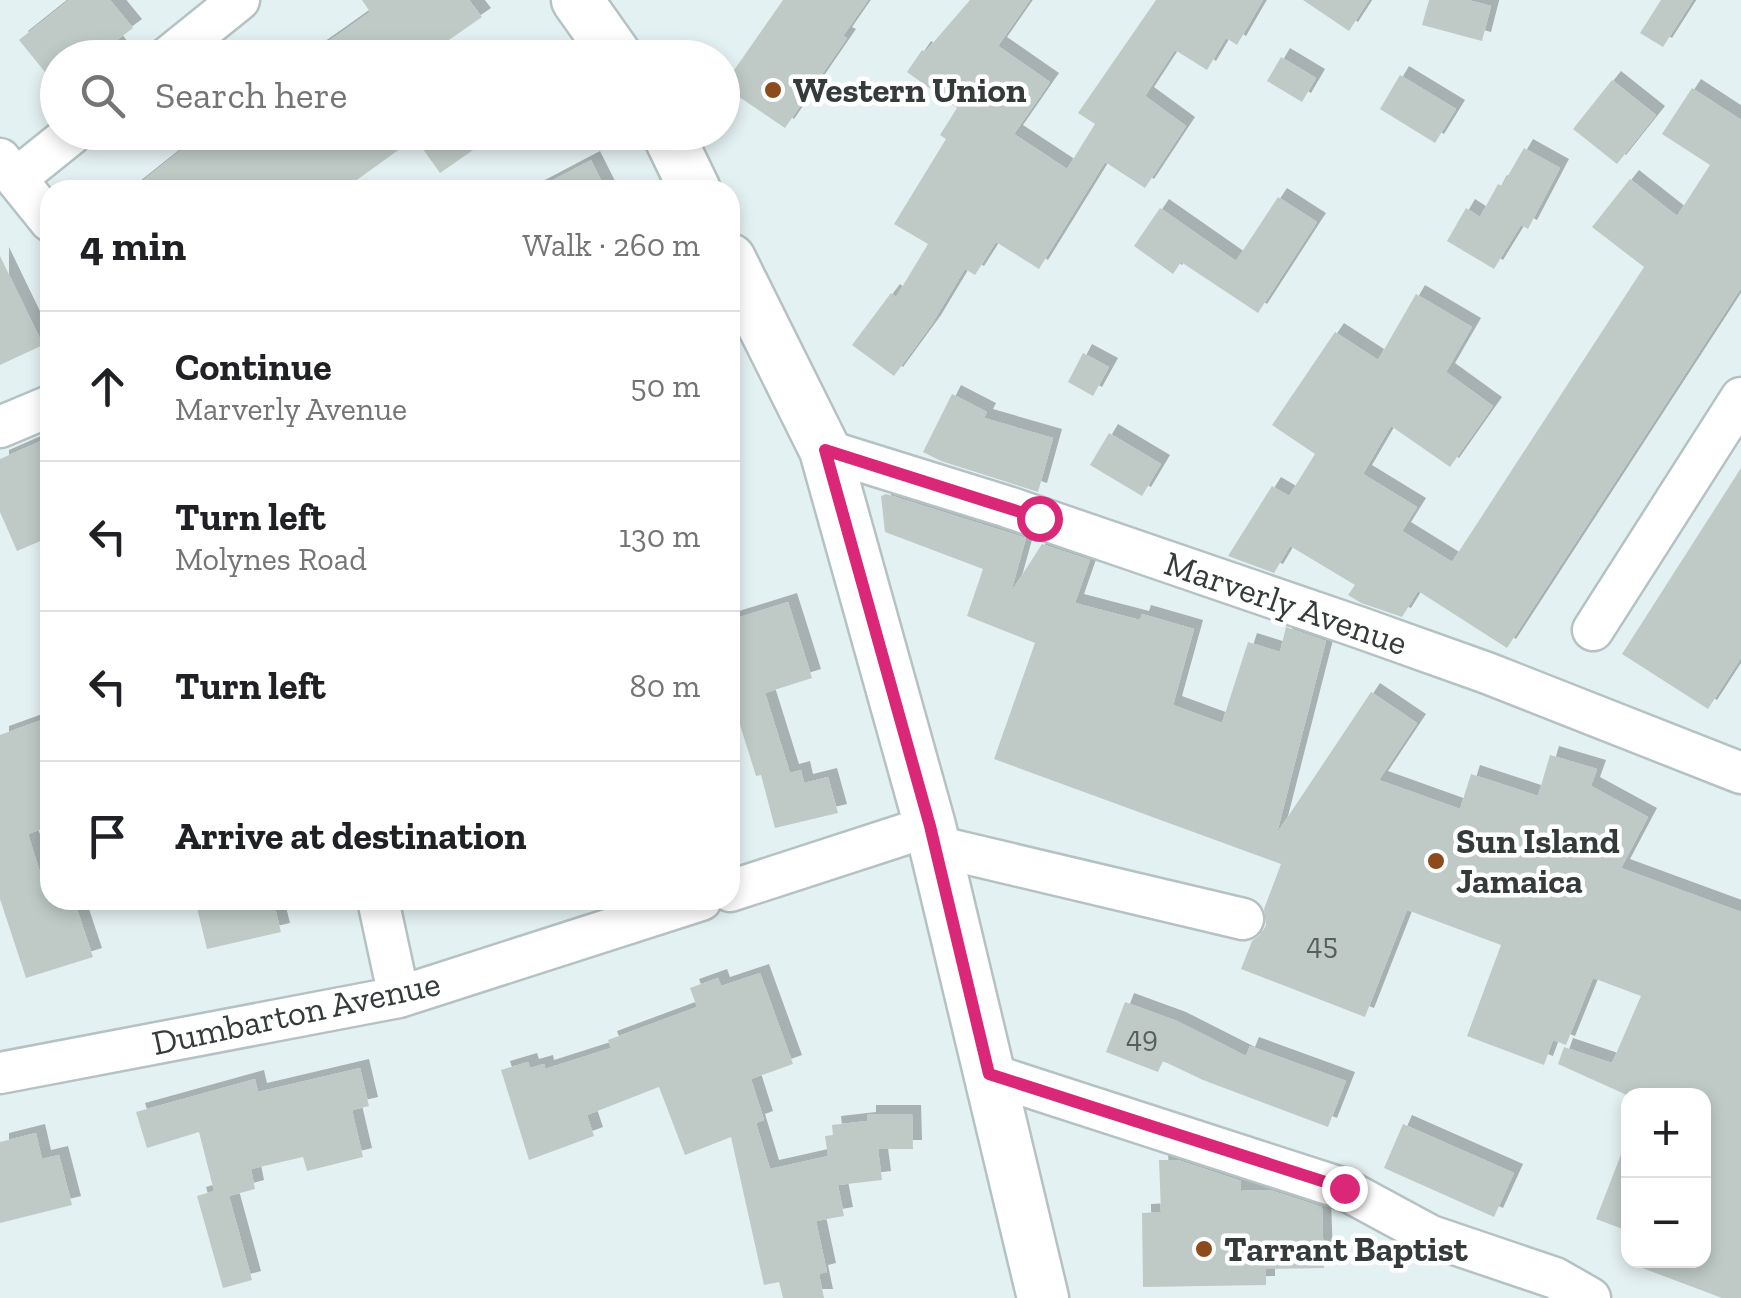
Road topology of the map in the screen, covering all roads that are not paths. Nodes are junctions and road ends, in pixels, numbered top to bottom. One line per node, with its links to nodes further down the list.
1 (238, 0): 3 (street)
2 (577, 0): 4 (main road)
3 (189, 40)
4 (605, 40)
5 (42, 150): 7 (street)
6 (676, 150): 8 (main road)
7 (9, 168): 9 (street)
8 (691, 180)
9 (40, 209)
10 (740, 279): 14 (main road)
11 (1741, 398): 15 (street)
12 (40, 410): 13 (street)
13 (0, 427)
14 (825, 450): 16 (street, Marverly Avenue); 17 (main road)
15 (1592, 630)
16 (1741, 773)
17 (932, 836): 18 (street); 21 (street); 24 (main road)
18 (740, 888)
19 (380, 910): 22 (street)
20 (670, 910): 22 (street, Dumbarton Avenue)
21 (1243, 919)
22 (400, 997): 23 (street, Dumbarton Avenue)
23 (0, 1073)
24 (989, 1074): 25 (main road); 26 (street)
25 (1044, 1298)
26 (1590, 1298)

